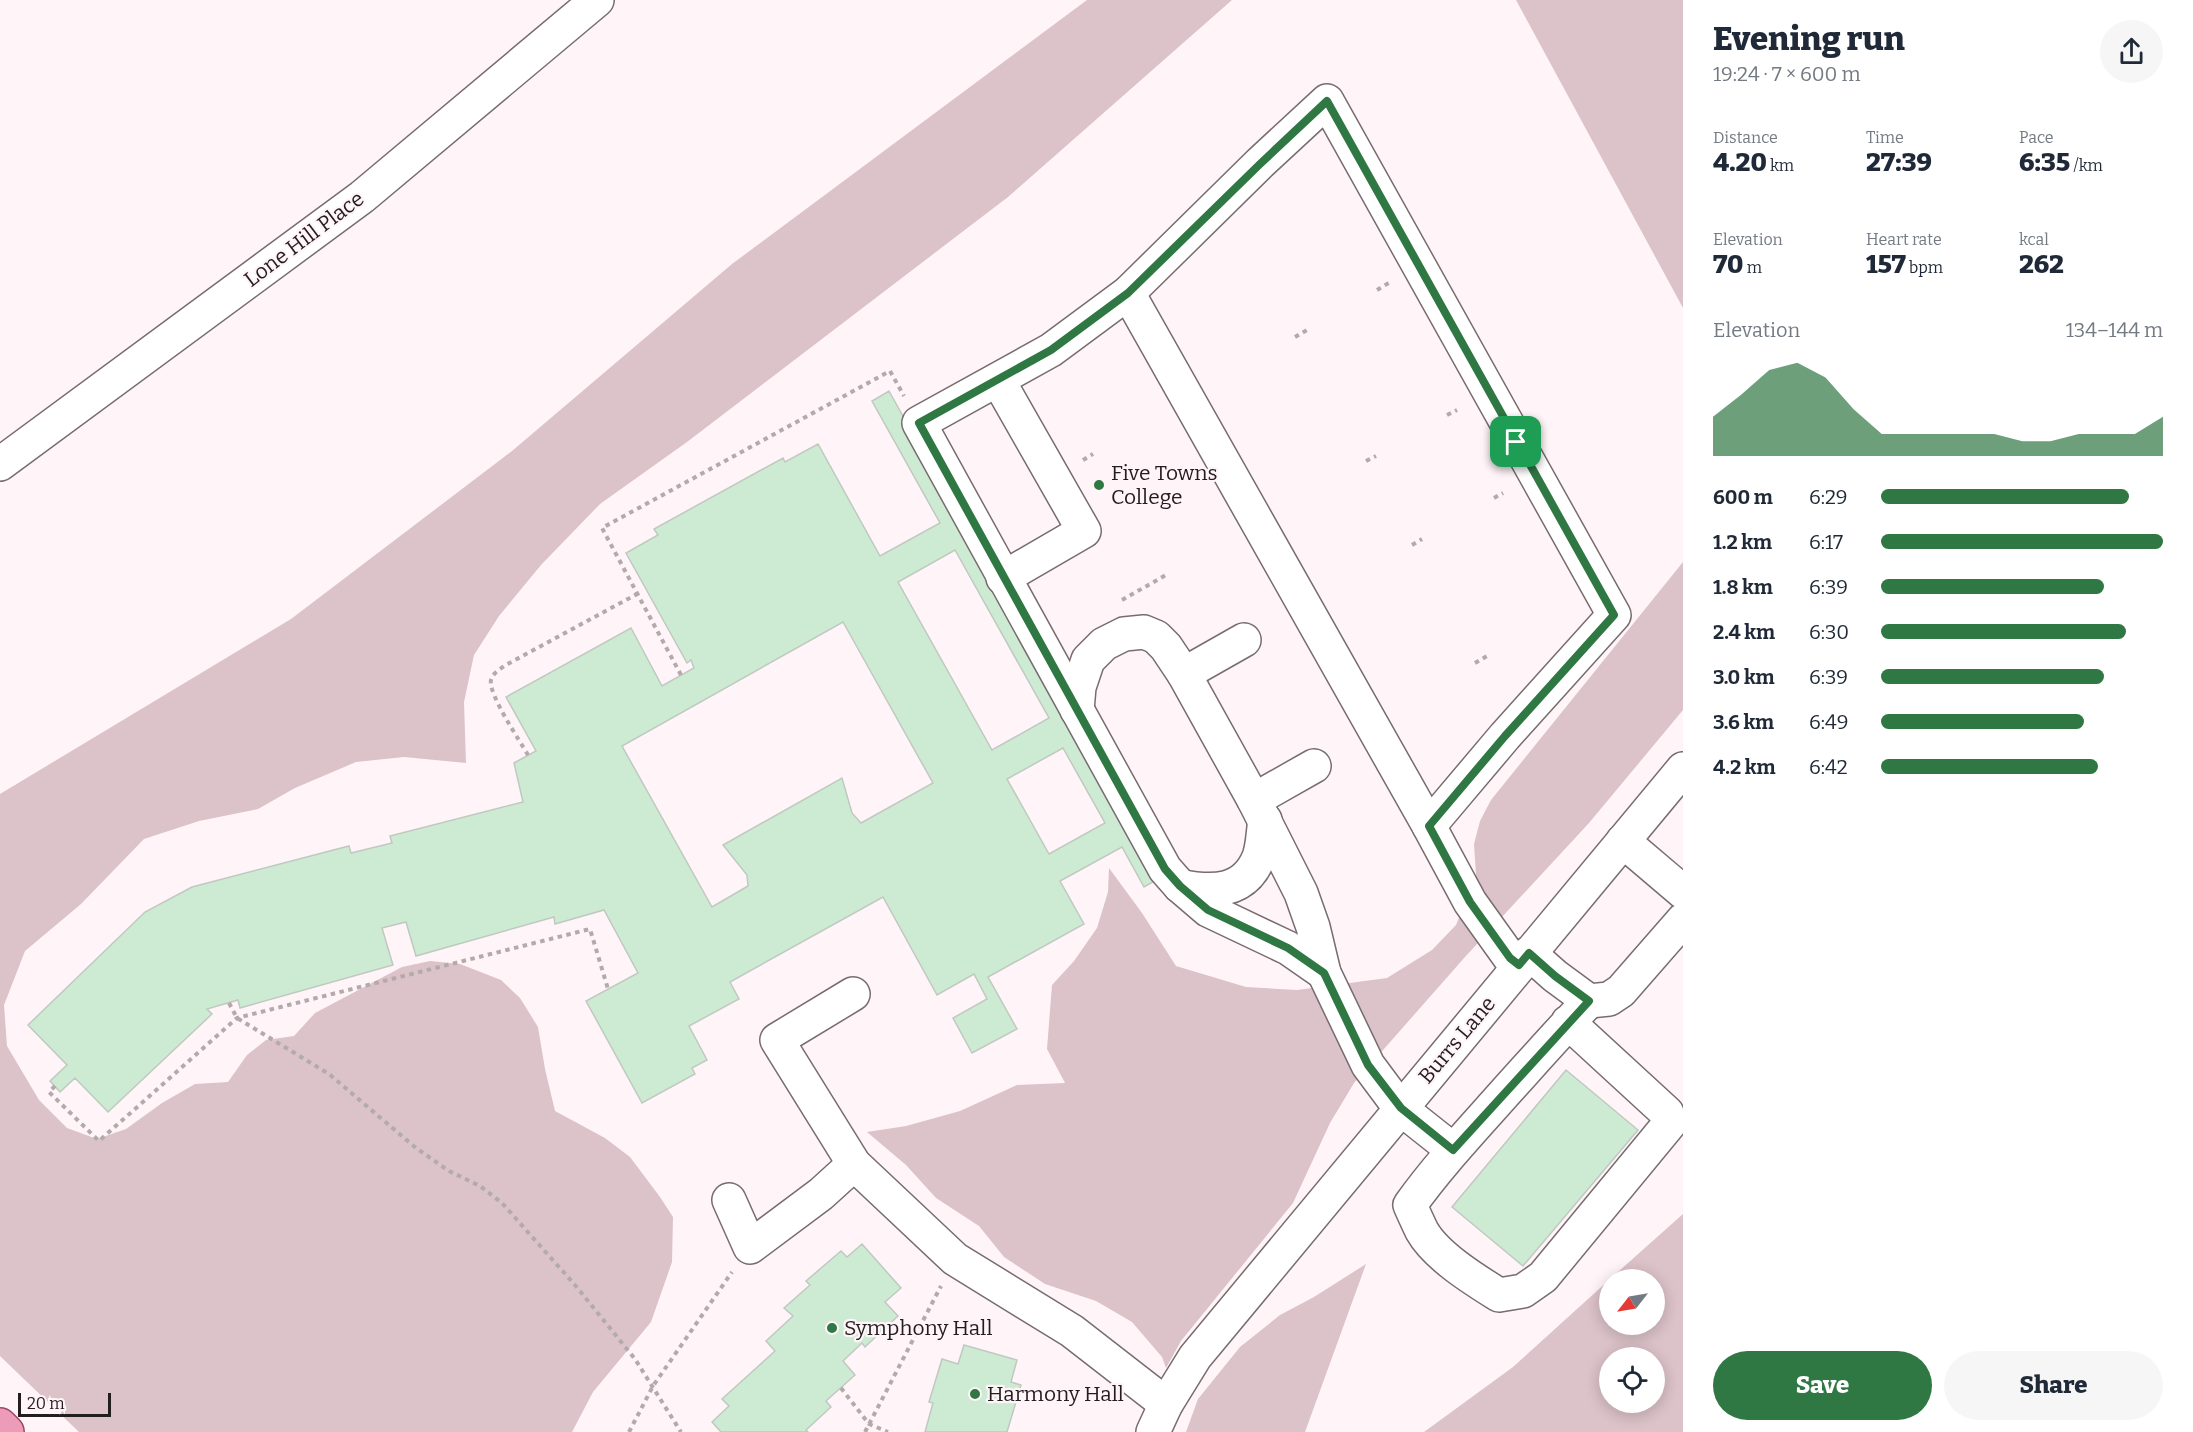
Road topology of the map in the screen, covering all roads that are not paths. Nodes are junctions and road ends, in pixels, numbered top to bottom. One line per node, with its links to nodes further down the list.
1 (597, 0): 4 (street, Lone Hill Place)
2 (1128, 293): 3 (street); 12 (street); 12 (street)
3 (998, 380): 5 (street); 5 (street)
4 (0, 464)
5 (1004, 578): 8 (street)
6 (1244, 640): 7 (street)
7 (1184, 674): 8 (street); 11 (street)
8 (1077, 710): 14 (street)
9 (1314, 766): 11 (street)
10 (1683, 769): 13 (street, Burrs Lane)
11 (1260, 810): 14 (street); 18 (street)
12 (1429, 826): 17 (street)
13 (1623, 841): 15 (street); 17 (street, Burrs Lane)
14 (1180, 886): 18 (street)
15 (1683, 892)
16 (1683, 920): 20 (street)
17 (1524, 959): 20 (street); 21 (street, Burrs Lane)
18 (1324, 973): 21 (street)
19 (853, 994): 23 (street)
20 (1579, 1011): 22 (street); 22 (street)
21 (1401, 1108): 22 (street); 25 (street, Burrs Lane)
22 (1453, 1150)
23 (854, 1164): 24 (street); 25 (street)
24 (729, 1200)
25 (1160, 1418)
26 (0, 1425): 27 (main road)
27 (7, 1432)

